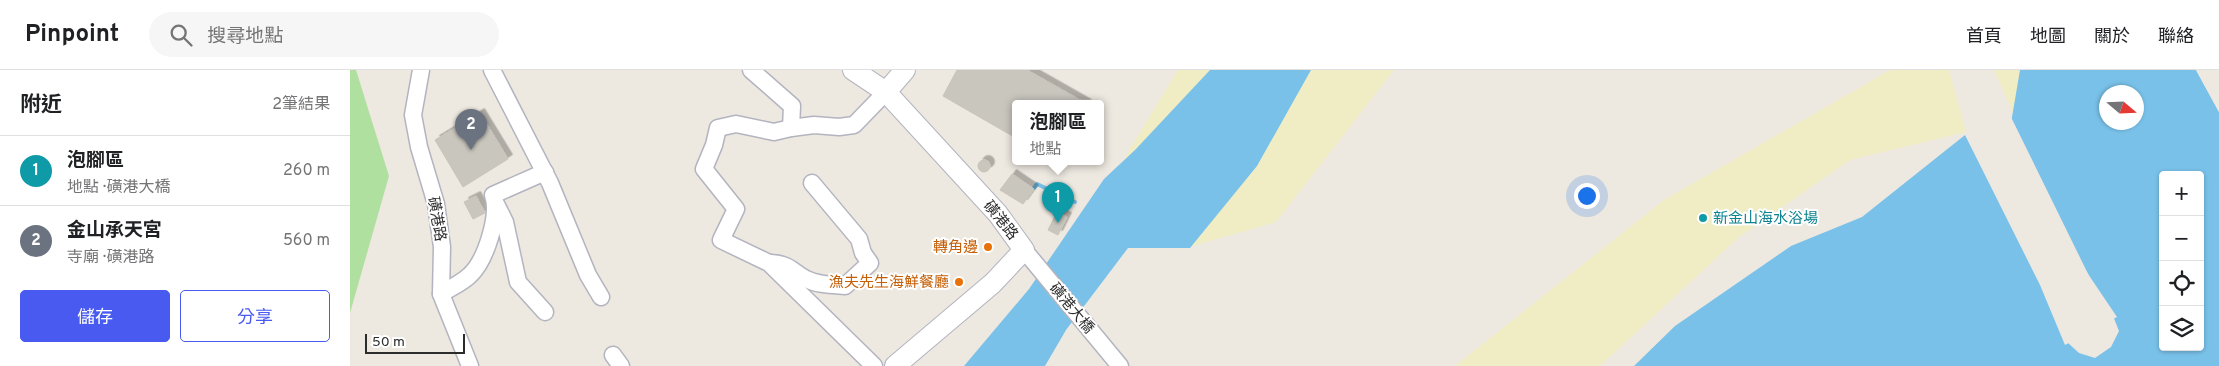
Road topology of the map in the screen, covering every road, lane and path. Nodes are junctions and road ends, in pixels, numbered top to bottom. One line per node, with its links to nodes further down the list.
1 (421, 70): 13 (street, 磺港路)
2 (492, 70): 8 (street)
3 (751, 70): 7 (street)
4 (853, 70): 6 (street, 磺港路)
5 (905, 70): 6 (street)
6 (886, 92): 7 (street); 11 (street, 磺港路)
7 (791, 128): 12 (street)
8 (545, 172): 10 (street); 14 (street)
9 (812, 183): 12 (street)
10 (496, 204): 13 (street); 15 (street)
11 (1024, 250): 18 (street, 磺港路); 19 (street, 磺港大橋)
12 (769, 263): 17 (street)
13 (441, 294): 16 (street, 磺港路)
14 (601, 297)
15 (545, 312)
16 (470, 366)
17 (874, 366)
18 (895, 366)
19 (1120, 366)

